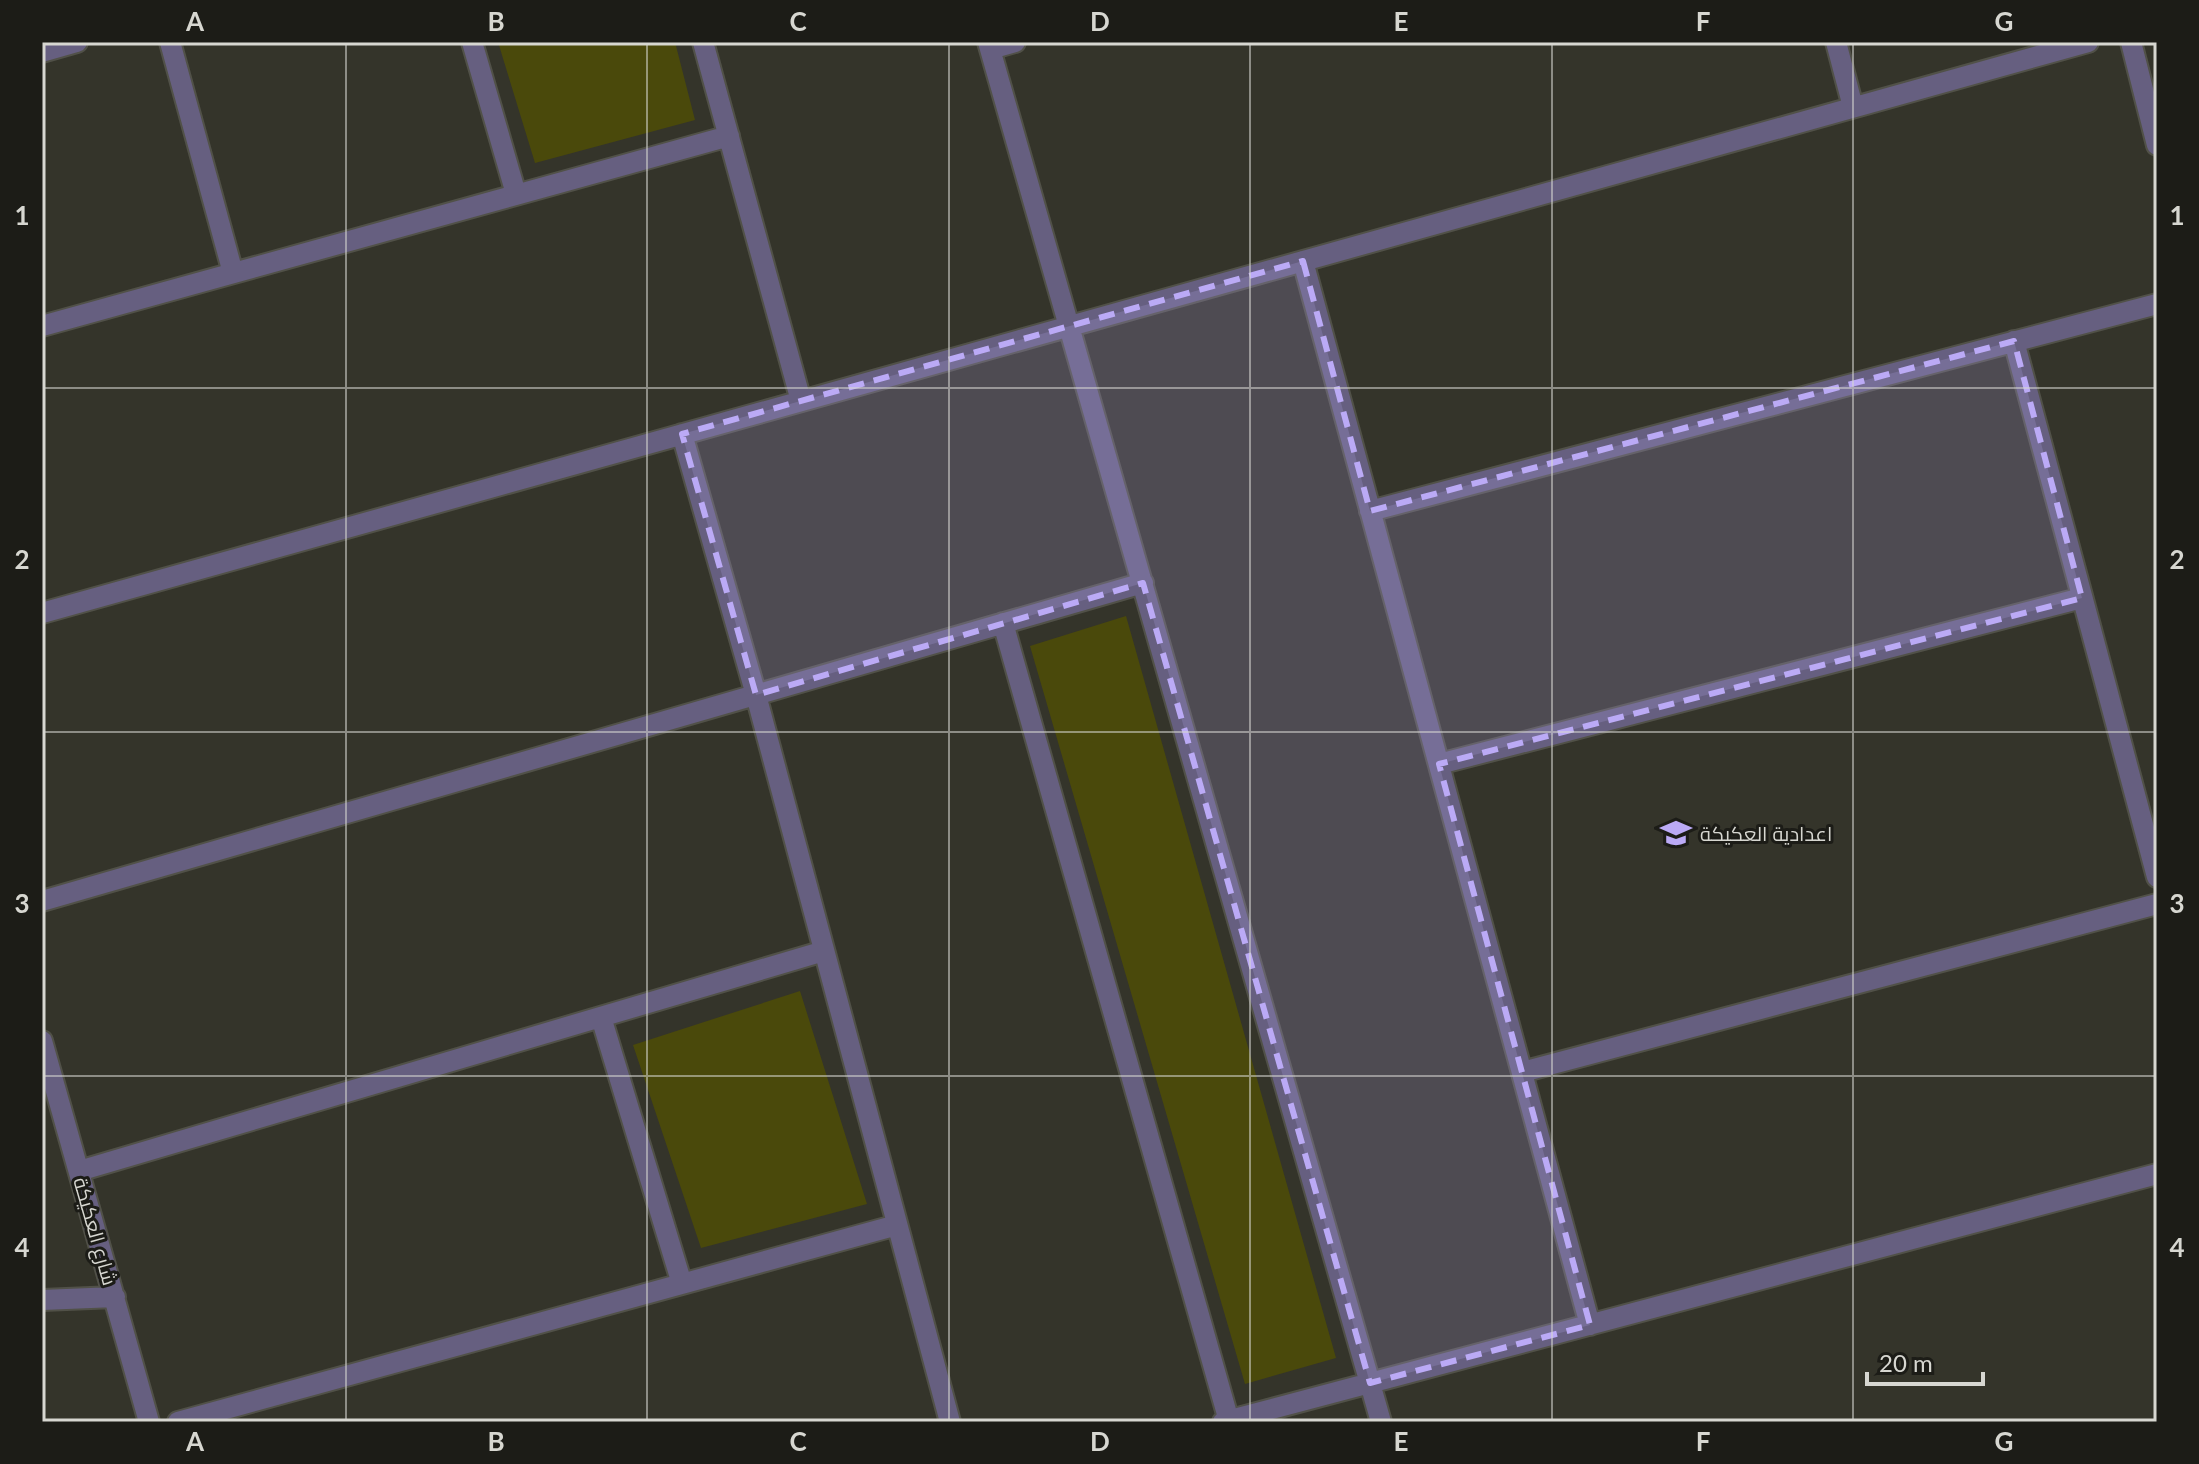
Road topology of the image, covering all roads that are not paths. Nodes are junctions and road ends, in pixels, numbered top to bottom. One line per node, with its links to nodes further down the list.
1 (77, 42): 10 (street)
2 (170, 42): 16 (street)
3 (472, 42): 14 (street)
4 (703, 42): 12 (street)
5 (1015, 42): 9 (street)
6 (1836, 42): 11 (street)
7 (2088, 42): 11 (street)
8 (2131, 42): 13 (street)
9 (989, 46): 19 (street)
10 (42, 52)
11 (1853, 107): 15 (street)
12 (729, 136): 14 (street); 21 (street)
13 (2157, 145)
14 (516, 194): 16 (street)
15 (1303, 261): 19 (street); 23 (street)
16 (233, 273): 18 (street)
17 (2157, 304): 20 (street)
18 (42, 326)
19 (1070, 326): 21 (street); 24 (street)
20 (2014, 341): 23 (street); 25 (street)
21 (801, 401): 22 (street)
22 (682, 434): 26 (street); 28 (street)
23 (1370, 511): 29 (street)
24 (1143, 583): 27 (street); 44 (street)
25 (2082, 598): 29 (street); 30 (street)
26 (42, 613)
27 (1003, 623): 28 (street); 45 (street)
28 (756, 695): 31 (street); 33 (street)
29 (1439, 764): 36 (street)
30 (2157, 877)
31 (42, 901)
32 (2157, 904): 36 (street)
33 (824, 951): 34 (street); 39 (street)
34 (601, 1017): 37 (street); 40 (street)
35 (42, 1041): 37 (street, شارع العكيكة)
36 (1522, 1072): 43 (street)
37 (79, 1171): 41 (street, شارع العكيكة)
38 (2157, 1174): 43 (street)
39 (897, 1225): 40 (street); 48 (street)
40 (682, 1284): 47 (street)
41 (115, 1297): 42 (street); 46 (street, شارع العكيكة)
42 (42, 1300)
43 (1590, 1325): 44 (street)
44 (1370, 1383): 45 (street); 49 (street)
45 (1226, 1421)
46 (149, 1422)
47 (178, 1422)
48 (950, 1422)
49 (1381, 1422)

